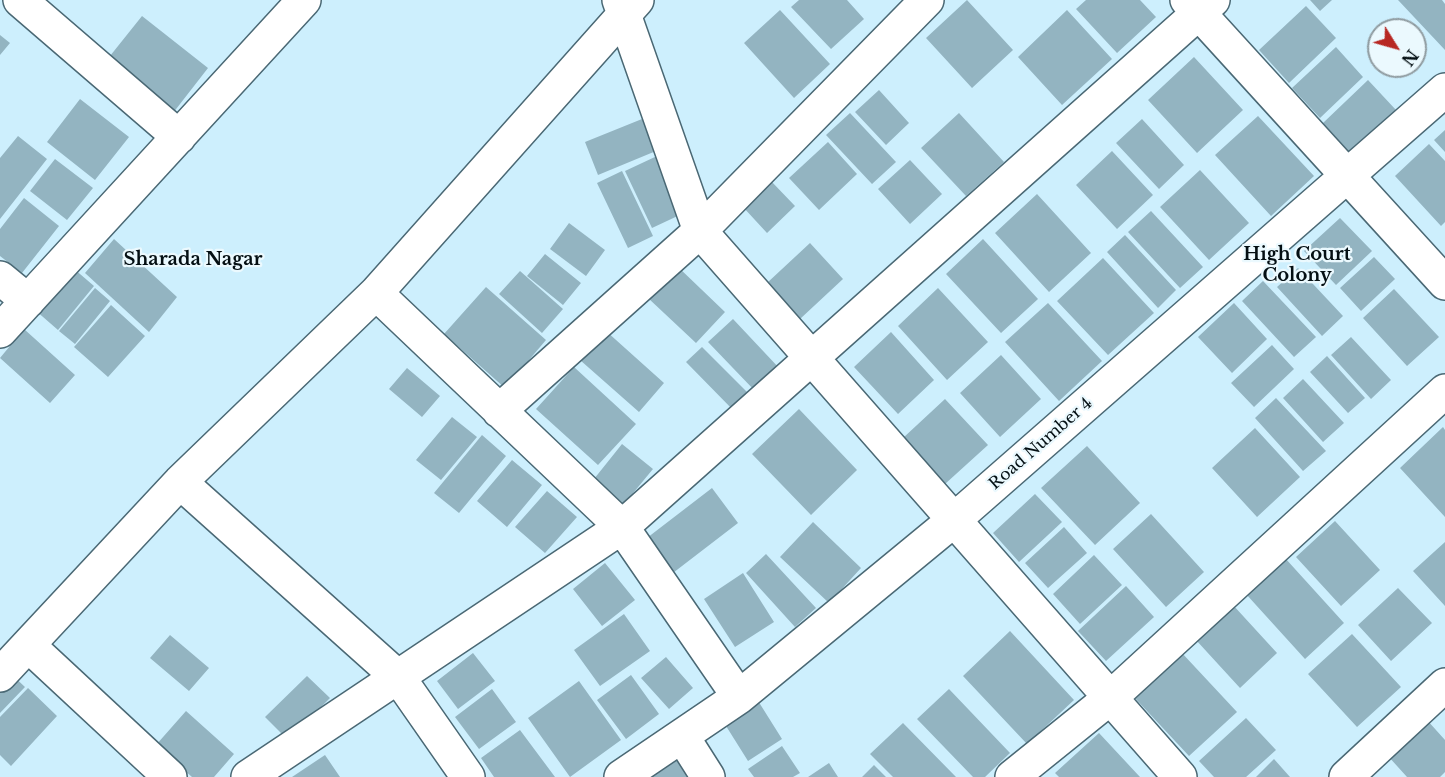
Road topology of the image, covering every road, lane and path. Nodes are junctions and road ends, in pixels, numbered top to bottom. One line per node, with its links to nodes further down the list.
1 (21, 0): 7 (street)
2 (304, 0): 7 (street)
3 (927, 0): 9 (street)
4 (627, 4): 9 (street); 12 (street)
5 (1200, 4): 8 (street); 15 (street)
6 (1445, 90): 8 (street, Road Number 4)
7 (178, 137): 13 (street)
8 (1347, 174): 11 (street); 19 (street, Road Number 4)
9 (700, 231): 15 (street); 17 (street)
10 (0, 278): 13 (street)
11 (1445, 283)
12 (376, 292): 17 (street); 18 (street)
13 (28, 301): 14 (street)
14 (0, 331)
15 (812, 358): 19 (street); 20 (street)
16 (1445, 391): 26 (street)
17 (499, 411): 20 (street)
18 (180, 482): 21 (street); 23 (street)
19 (954, 520): 25 (street, Road Number 4); 26 (street)
20 (622, 527): 23 (street); 25 (street)
21 (28, 645): 22 (street); 28 (street)
22 (0, 675)
23 (399, 678): 29 (street); 30 (street)
24 (1445, 685): 35 (street)
25 (739, 697): 27 (street, Road Number 4)
26 (1110, 698): 33 (street); 34 (street)
27 (682, 736): 31 (street, Road Number 4); 32 (street)
28 (170, 777)
29 (248, 777)
30 (468, 777)
31 (621, 777)
32 (708, 777)
33 (1012, 777)
34 (1180, 777)
35 (1346, 777)

